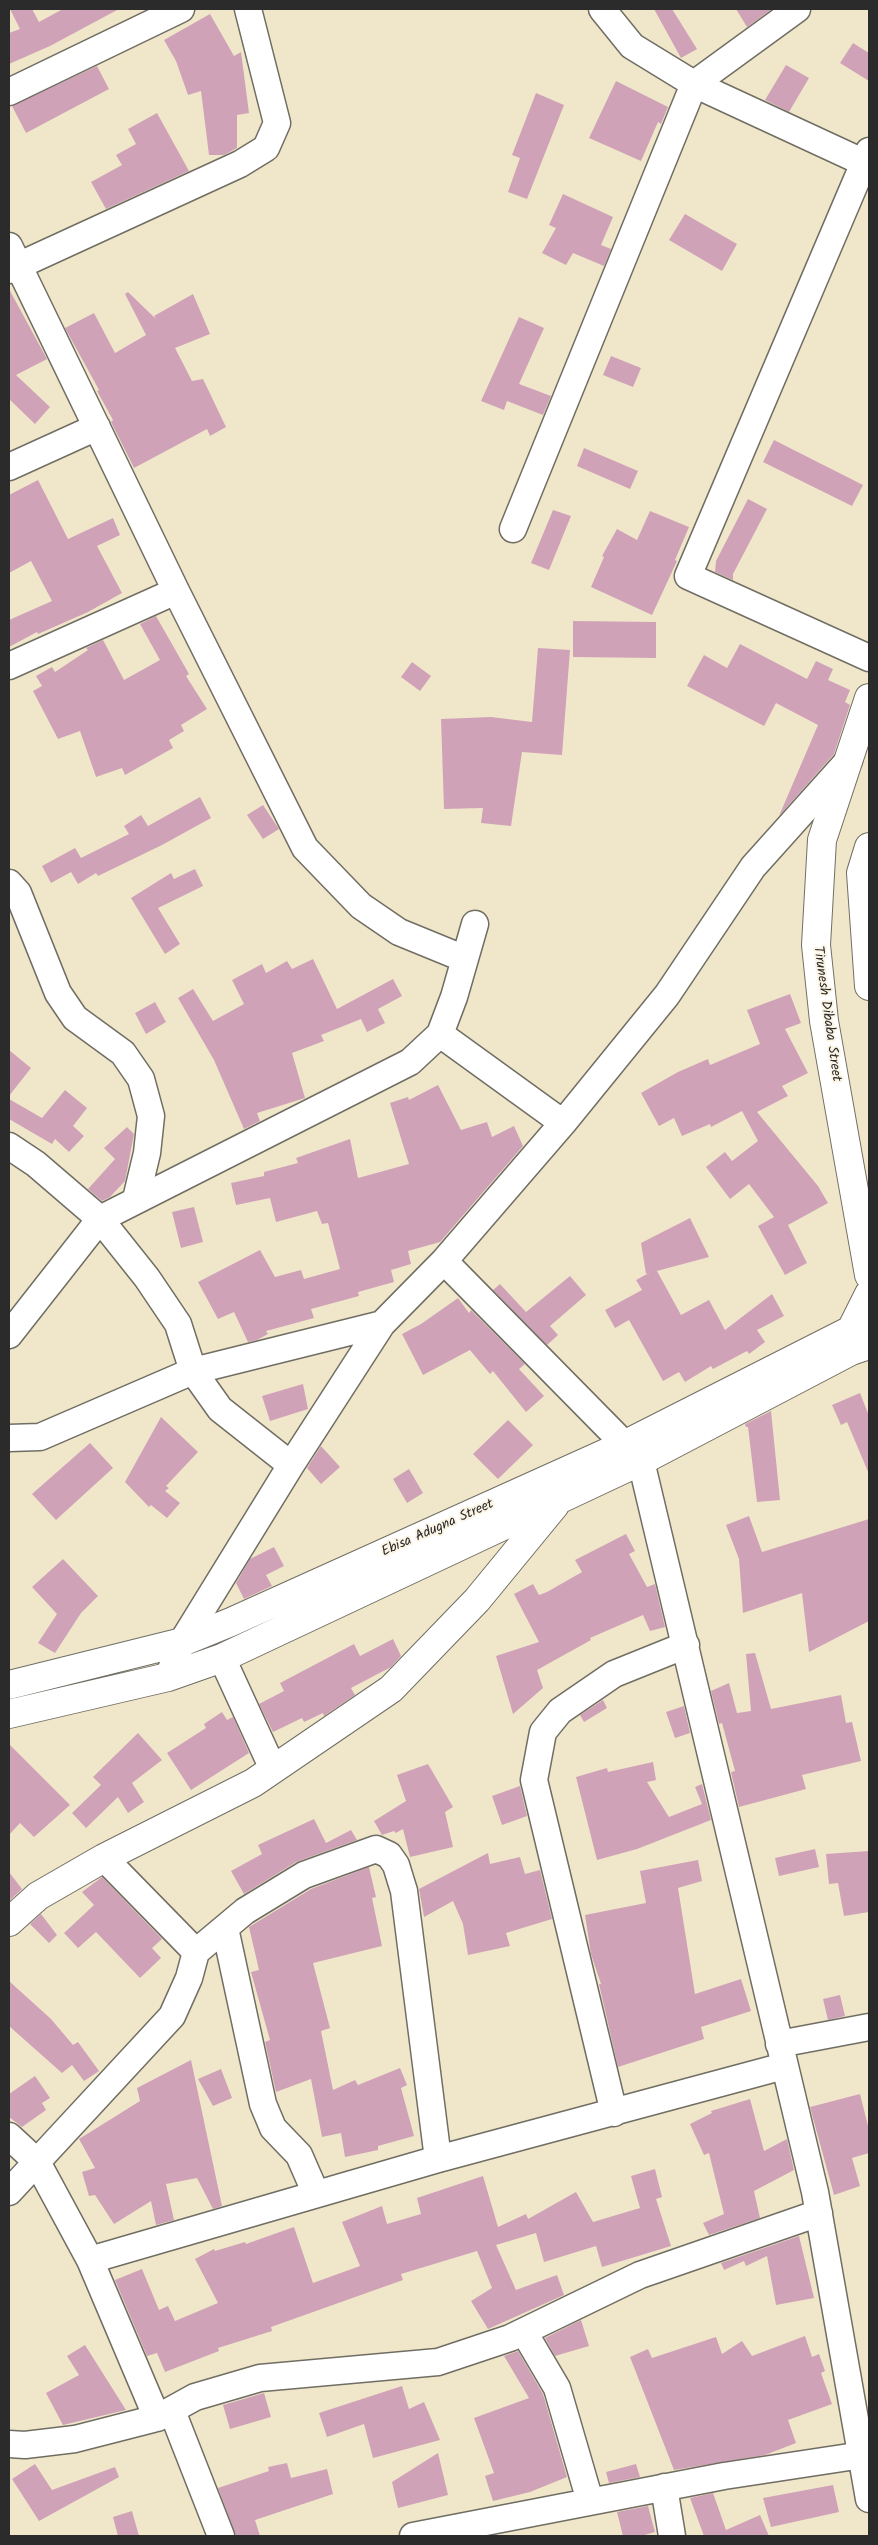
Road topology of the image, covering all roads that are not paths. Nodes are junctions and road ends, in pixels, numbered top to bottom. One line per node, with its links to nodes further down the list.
1 (181, 9): 6 (street)
2 (248, 9): 8 (street)
3 (602, 9): 5 (street)
4 (797, 9): 5 (street)
5 (694, 84): 7 (street); 11 (street)
6 (9, 92)
7 (868, 160): 13 (street)
8 (12, 260): 9 (street)
9 (97, 427): 10 (street); 12 (street)
10 (9, 467)
11 (513, 529)
12 (176, 591): 14 (street); 21 (street)
13 (869, 658)
14 (9, 666)
15 (869, 698): 16 (main road, Tirunesh Dibaba Street)
16 (848, 760): 24 (street); 29 (main road, Tirunesh Dibaba Street)
17 (869, 847): 18 (main road)
18 (865, 881): 22 (main road)
19 (9, 883): 26 (street)
20 (475, 924): 21 (street)
21 (465, 960): 23 (street)
22 (869, 986)
23 (440, 1034): 24 (street); 26 (street)
24 (563, 1123): 28 (street)
25 (9, 1146): 27 (street)
26 (136, 1199): 27 (street)
27 (100, 1219): 32 (street); 34 (street)
28 (444, 1261): 31 (street); 36 (street)
29 (869, 1275)
30 (869, 1294): 33 (main road)
31 (382, 1324): 34 (street); 37 (street)
32 (9, 1335)
33 (863, 1344): 36 (main road, Ebisa Adugna Street); 36 (main road, Ebisa Adugna Street)
34 (193, 1371): 35 (street); 37 (street)
35 (9, 1438)
36 (634, 1453): 38 (main road, Ebisa Adugna Street); 39 (main road, Ebisa Adugna Street); 40 (street)
37 (291, 1464): 39 (street)
38 (561, 1498): 41 (main road, Ebisa Adugna Street); 45 (main road)
39 (182, 1642): 42 (street); 43 (main road, Ebisa Adugna Street)
40 (686, 1646): 51 (street); 52 (street)
41 (222, 1658): 42 (main road, Ebisa Adugna Street); 45 (street)
42 (168, 1677): 44 (main road, Ebisa Adugna Street)
43 (9, 1685)
44 (9, 1714)
45 (273, 1769): 46 (main road)
46 (104, 1858): 47 (main road); 49 (street)
47 (9, 1922)
48 (225, 1928): 49 (street); 54 (street); 57 (street)
49 (196, 1952): 55 (street)
50 (869, 2027): 51 (street)
51 (782, 2055): 52 (street); 58 (street)
52 (614, 2112): 54 (street)
53 (9, 2136): 55 (street)
54 (438, 2159): 57 (street)
55 (37, 2162): 56 (street); 59 (street)
56 (9, 2192)
57 (316, 2194): 59 (street)
58 (819, 2213): 60 (street); 63 (street)
59 (90, 2260): 61 (street)
60 (524, 2332): 61 (street); 66 (street)
61 (164, 2415): 62 (street); 67 (street)
62 (9, 2444)
63 (865, 2454): 64 (street); 65 (street)
64 (664, 2487): 66 (street); 69 (street)
65 (869, 2499)
66 (590, 2501): 68 (street)
67 (221, 2536)
68 (413, 2536)
69 (672, 2536)

